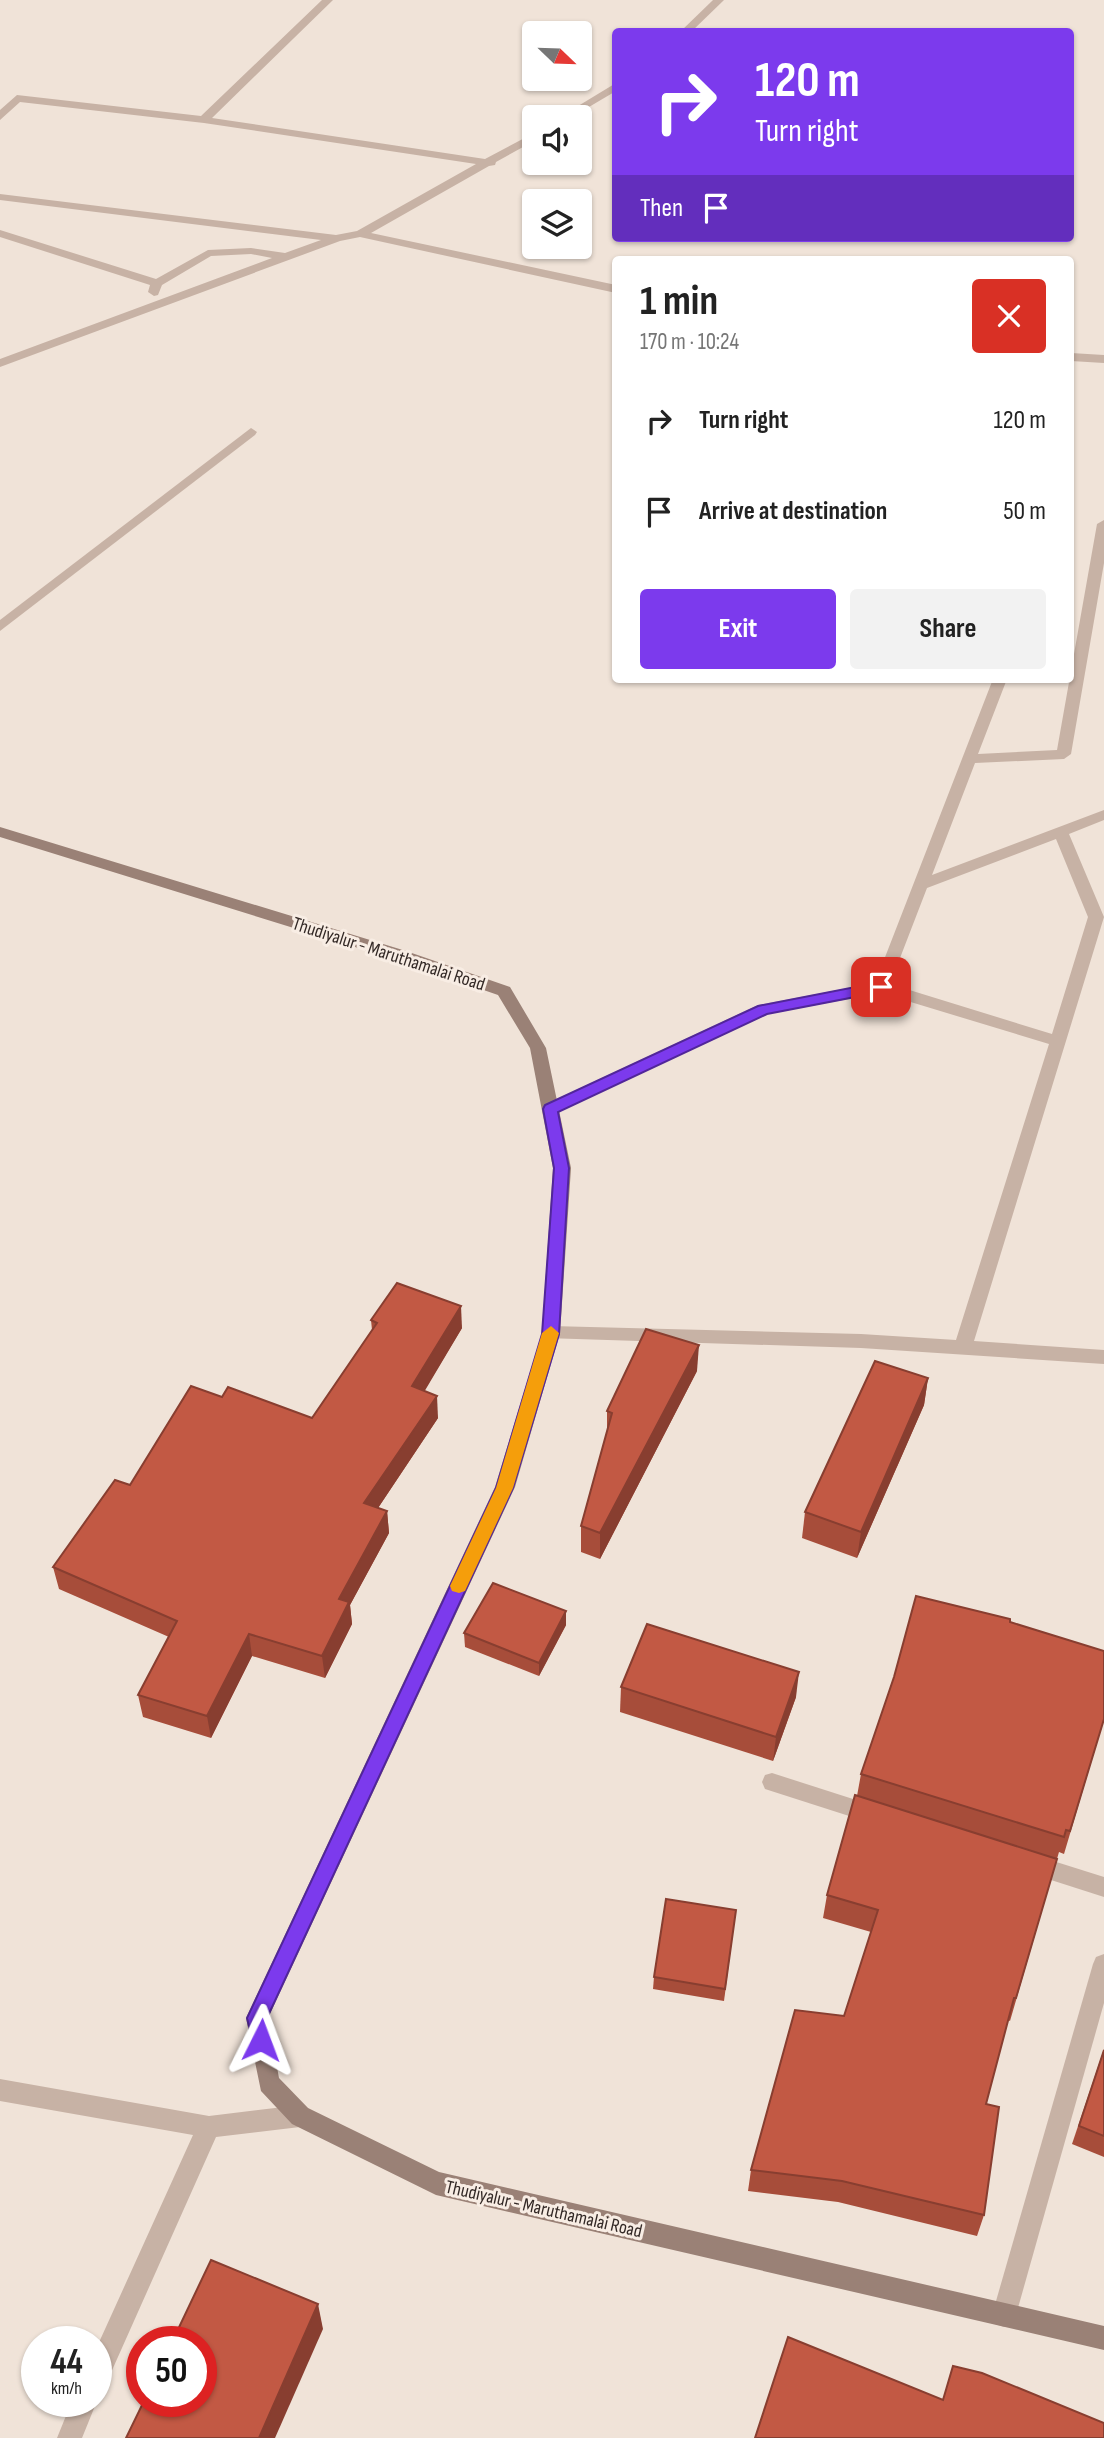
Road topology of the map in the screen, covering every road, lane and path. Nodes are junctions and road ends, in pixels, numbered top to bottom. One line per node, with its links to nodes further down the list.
1 (328, 0): 7 (street)
2 (719, 0): 3 (street)
3 (689, 28)
4 (612, 88): 5 (street)
5 (585, 105)
6 (0, 117): 7 (street)
7 (204, 120): 9 (street)
8 (522, 144): 9 (street)
9 (491, 163): 12 (street)
10 (0, 197): 13 (street)
11 (0, 233): 15 (street)
12 (360, 234): 13 (street); 16 (street)
13 (337, 238): 14 (street)
14 (286, 257): 15 (street); 17 (street)
15 (157, 283): 17 (street)
16 (612, 288)
17 (147, 308): 19 (street)
18 (0, 348): 19 (street)
19 (21, 354): 22 (street)
20 (1074, 357): 21 (street)
21 (1104, 359)
22 (0, 363)
23 (251, 432): 25 (street)
24 (1104, 524): 27 (street)
25 (0, 627)
26 (998, 683): 27 (street)
27 (969, 759): 31 (street)
28 (1104, 815): 29 (street)
29 (1060, 831): 31 (street); 33 (street)
30 (0, 832): 34 (main road, Thudiyalur - Maruthamalai Road)
31 (920, 885): 32 (street)
32 (881, 987): 33 (street); 34 (street)
33 (1058, 1041): 36 (street)
34 (550, 1109): 35 (main road, Thudiyalur - Maruthamalai Road)
35 (551, 1334): 36 (street); 44 (main road, Thudiyalur - Maruthamalai Road)
36 (963, 1348): 37 (street)
37 (1104, 1357)
38 (772, 1783): 39 (street)
39 (891, 1820)
40 (1011, 1858): 41 (street)
41 (1104, 1887)
42 (1104, 1964): 46 (street)
43 (0, 2090): 45 (street)
44 (300, 2116): 45 (street); 46 (main road, Thudiyalur - Maruthamalai Road)
45 (209, 2127): 48 (street)
46 (1004, 2315): 47 (main road, Thudiyalur - Maruthamalai Road)
47 (1104, 2338)
48 (112, 2342)
49 (78, 2417): 50 (street)
50 (69, 2438)

